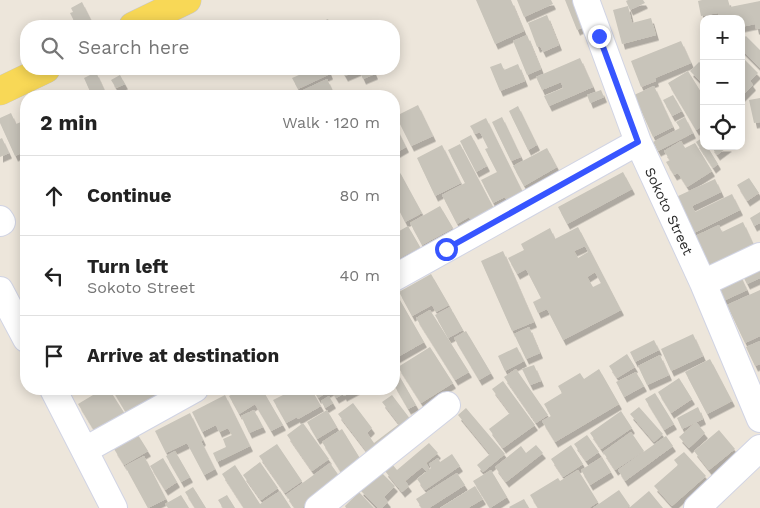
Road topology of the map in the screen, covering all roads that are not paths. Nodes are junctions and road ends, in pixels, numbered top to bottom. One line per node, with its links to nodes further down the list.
1 (187, 0): 3 (main road)
2 (586, 0): 6 (street, Sokoto Street)
3 (145, 20)
4 (33, 75): 5 (main road)
5 (0, 91)
6 (638, 142): 10 (street); 11 (street, Sokoto Street)
7 (0, 219): 8 (street)
8 (0, 223)
9 (760, 256): 11 (street)
10 (400, 275)
11 (703, 283): 17 (street, Sokoto Street)
12 (0, 290): 13 (street)
13 (20, 328)
14 (56, 395): 19 (street)
15 (184, 395): 19 (street)
16 (447, 406): 21 (street)
17 (760, 419)
18 (760, 448): 22 (street)
19 (85, 450): 20 (street)
20 (114, 508)
21 (318, 508)
22 (697, 508)

